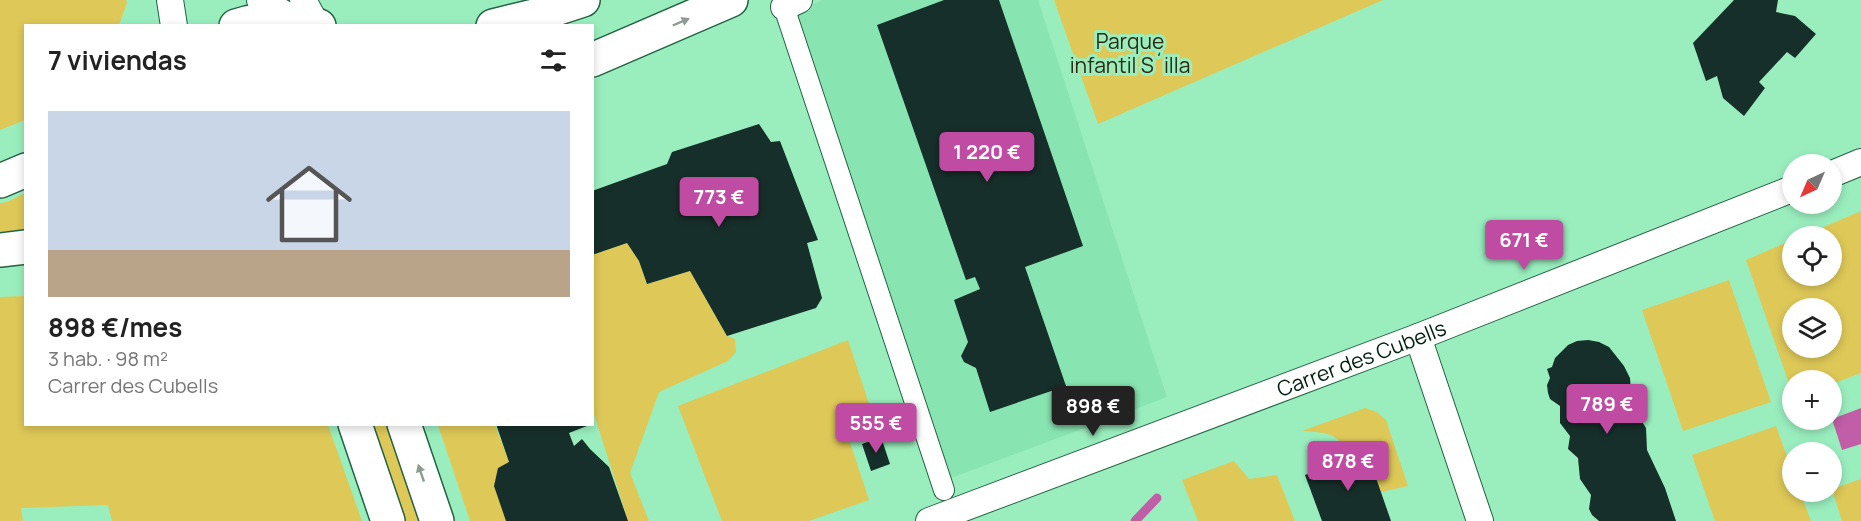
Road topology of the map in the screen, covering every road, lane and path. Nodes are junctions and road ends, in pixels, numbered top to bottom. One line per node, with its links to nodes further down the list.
1 (170, 0): 7 (street)
2 (260, 0): 6 (street)
3 (583, 0): 9 (main road)
4 (731, 0): 10 (main road, one-way to 4)
5 (791, 3): 21 (street)
6 (308, 18): 8 (main road)
7 (174, 24)
8 (246, 24)
9 (501, 24)
10 (594, 59)
11 (1861, 162): 12 (street)
12 (1842, 170)
13 (24, 171): 14 (main road)
14 (0, 181)
15 (1782, 193): 18 (street, Carrer des Cubells)
16 (24, 247): 17 (main road)
17 (0, 250)
18 (1418, 337): 24 (street, Carrer des Cubells); 25 (street)
19 (356, 426): 22 (main road)
20 (405, 426): 23 (main road, one-way to 20)
21 (944, 490)
22 (387, 521)
23 (437, 521)
24 (929, 521)
25 (1480, 521)

